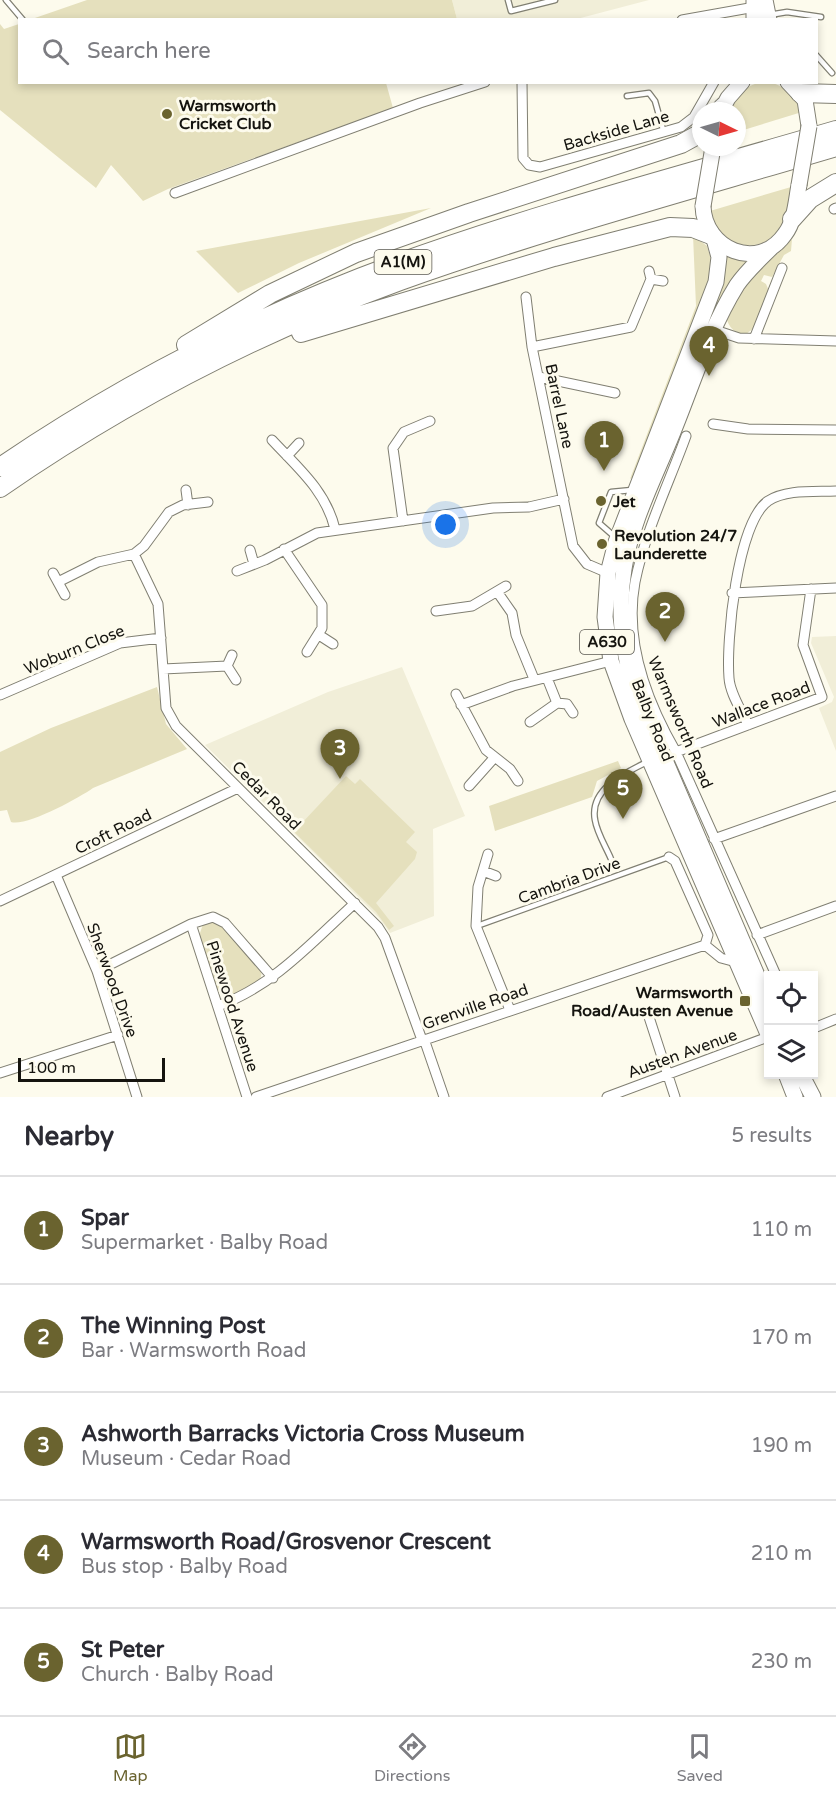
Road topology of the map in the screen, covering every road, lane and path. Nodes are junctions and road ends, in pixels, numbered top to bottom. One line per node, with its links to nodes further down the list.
1 (6, 0): 7 (lane)
2 (507, 0): 3 (lane)
3 (555, 0)
4 (760, 11): 5 (street); 6 (lane)
5 (722, 16): 8 (street)
6 (821, 17)
7 (21, 18)
8 (702, 18)
9 (818, 57): 10 (lane)
10 (824, 64): 11 (lane); 12 (lane)
11 (818, 68)
12 (831, 73)
13 (479, 84): 27 (street)
14 (522, 84): 22 (street, Backside Lane)
15 (713, 84): 22 (street, Backside Lane)
16 (738, 85): 20 (main road)
17 (792, 86): 18 (highway); 28 (main road, bridge)
18 (836, 94)
19 (627, 96): 22 (lane)
20 (727, 102)
21 (836, 130): 40 (highway, A1(M))
22 (664, 133)
23 (692, 138): 40 (highway)
24 (836, 147): 42 (highway, A1(M))
25 (711, 156): 29 (main road, Balby Road, bridge)
26 (836, 183): 28 (highway)
27 (174, 193)
28 (792, 219): 30 (main road, Balby Road)
29 (713, 237): 30 (main road); 42 (highway); 52 (main road, Balby Road / A630)
30 (771, 248): 34 (main road, Balby Road / A630)
31 (782, 268): 35 (street)
32 (663, 281): 37 (street)
33 (526, 297): 37 (street, Barrel Lane)
34 (715, 330): 35 (street); 116 (main road, Balby Road / A630)
35 (754, 339): 36 (street)
36 (836, 341)
37 (532, 347): 38 (street, Barrel Lane)
38 (539, 377): 39 (street); 54 (street, Barrel Lane)
39 (615, 393)
40 (87, 411): 49 (highway, A1(M))
41 (430, 421): 57 (street)
42 (103, 423): 50 (highway, A1(M))
43 (713, 424): 44 (street)
44 (836, 429)
45 (686, 436): 91 (street, Warmsworth Road)
46 (272, 441): 48 (street)
47 (299, 443): 48 (street)
48 (287, 456): 58 (street)
49 (0, 467)
50 (0, 488)
51 (186, 490): 56 (street)
52 (635, 490): 59 (main road, Balby Road / A630); 59 (lane)
53 (836, 491): 70 (street)
54 (564, 499): 57 (street); 65 (street, Barrel Lane)
55 (208, 502): 56 (street)
56 (188, 505): 62 (street)
57 (403, 521): 58 (street)
58 (335, 529): 60 (street)
59 (617, 539): 65 (main road, Balby Road / A630)
60 (284, 549): 63 (street); 73 (street)
61 (250, 550): 63 (street)
62 (134, 554): 71 (street); 74 (street, Cedar Road)
63 (254, 564): 64 (street)
64 (237, 571)
65 (608, 573): 78 (main road, Balby Road / A630)
66 (506, 586): 69 (street)
67 (836, 588): 68 (street)
68 (811, 589): 70 (street); 90 (street, Wallace Road)
69 (498, 593): 72 (street); 83 (street)
70 (732, 593): 90 (street)
71 (65, 595)
72 (436, 611)
73 (318, 635): 75 (street); 76 (street)
74 (161, 638): 80 (street, Cedar Road); 85 (street, Woburn Close)
75 (333, 644)
76 (307, 652)
77 (232, 655): 79 (street)
78 (611, 662): 81 (street); 93 (main road, Balby Road / A630)
79 (227, 666): 80 (street); 82 (street)
80 (163, 669): 96 (street, Cedar Road)
81 (547, 678): 83 (street); 86 (street)
82 (236, 680)
83 (534, 680): 87 (street)
84 (456, 694): 87 (street)
85 (0, 695)
86 (557, 703): 88 (street); 89 (street)
87 (461, 705): 92 (street)
88 (573, 713)
89 (530, 722)
90 (748, 726): 91 (street, Wallace Road)
91 (676, 752): 98 (street, Warmsworth Road)
92 (494, 758): 94 (street); 95 (street)
93 (650, 760): 101 (lane); 112 (main road, Balby Road / A630)
94 (518, 781)
95 (469, 786)
96 (238, 788): 103 (street, Croft Road); 106 (street, Cedar Road)
97 (836, 796): 98 (street)
98 (714, 839): 110 (street, Warmsworth Road)
99 (488, 854): 102 (street)
100 (669, 857): 109 (lane, Cambria Drive); 111 (street)
101 (611, 859)
102 (483, 871): 104 (street); 109 (street)
103 (56, 875): 105 (street, Croft Road); 113 (street, Sherwood Drive)
104 (496, 876)
105 (0, 901)
106 (355, 903): 115 (street); 125 (street, Cedar Road)
107 (836, 906): 110 (street)
108 (191, 924): 113 (street); 115 (street); 117 (street, Pinewood Avenue)
109 (476, 926): 118 (street)
110 (757, 935): 114 (street, Warmsworth Road)
111 (705, 945): 112 (street); 118 (street, Grenville Road)
112 (736, 962): 122 (main road, Balby Road / A630)
113 (98, 971): 123 (street, Sherwood Drive)
114 (774, 971)
115 (273, 978): 117 (street)
116 (764, 987)
117 (218, 1006): 131 (street, Pinewood Avenue)
118 (510, 1010): 125 (street, Grenville Road)
119 (648, 1014): 127 (street)
120 (836, 1019): 121 (street)
121 (818, 1026)
122 (764, 1027)
123 (118, 1035): 126 (street); 130 (street, Sherwood Drive)
124 (764, 1038): 127 (street, Austen Avenue)
125 (423, 1040): 132 (street, Grenville Road); 133 (street, Cedar Road)
126 (0, 1073)
127 (668, 1075): 134 (street, Austen Avenue); 135 (street)
128 (788, 1079): 136 (main road)
129 (804, 1079): 137 (main road)
130 (138, 1097)
131 (247, 1097)
132 (256, 1097)
133 (444, 1097)
134 (607, 1097)
135 (675, 1097)
136 (795, 1097)
137 (813, 1097)

